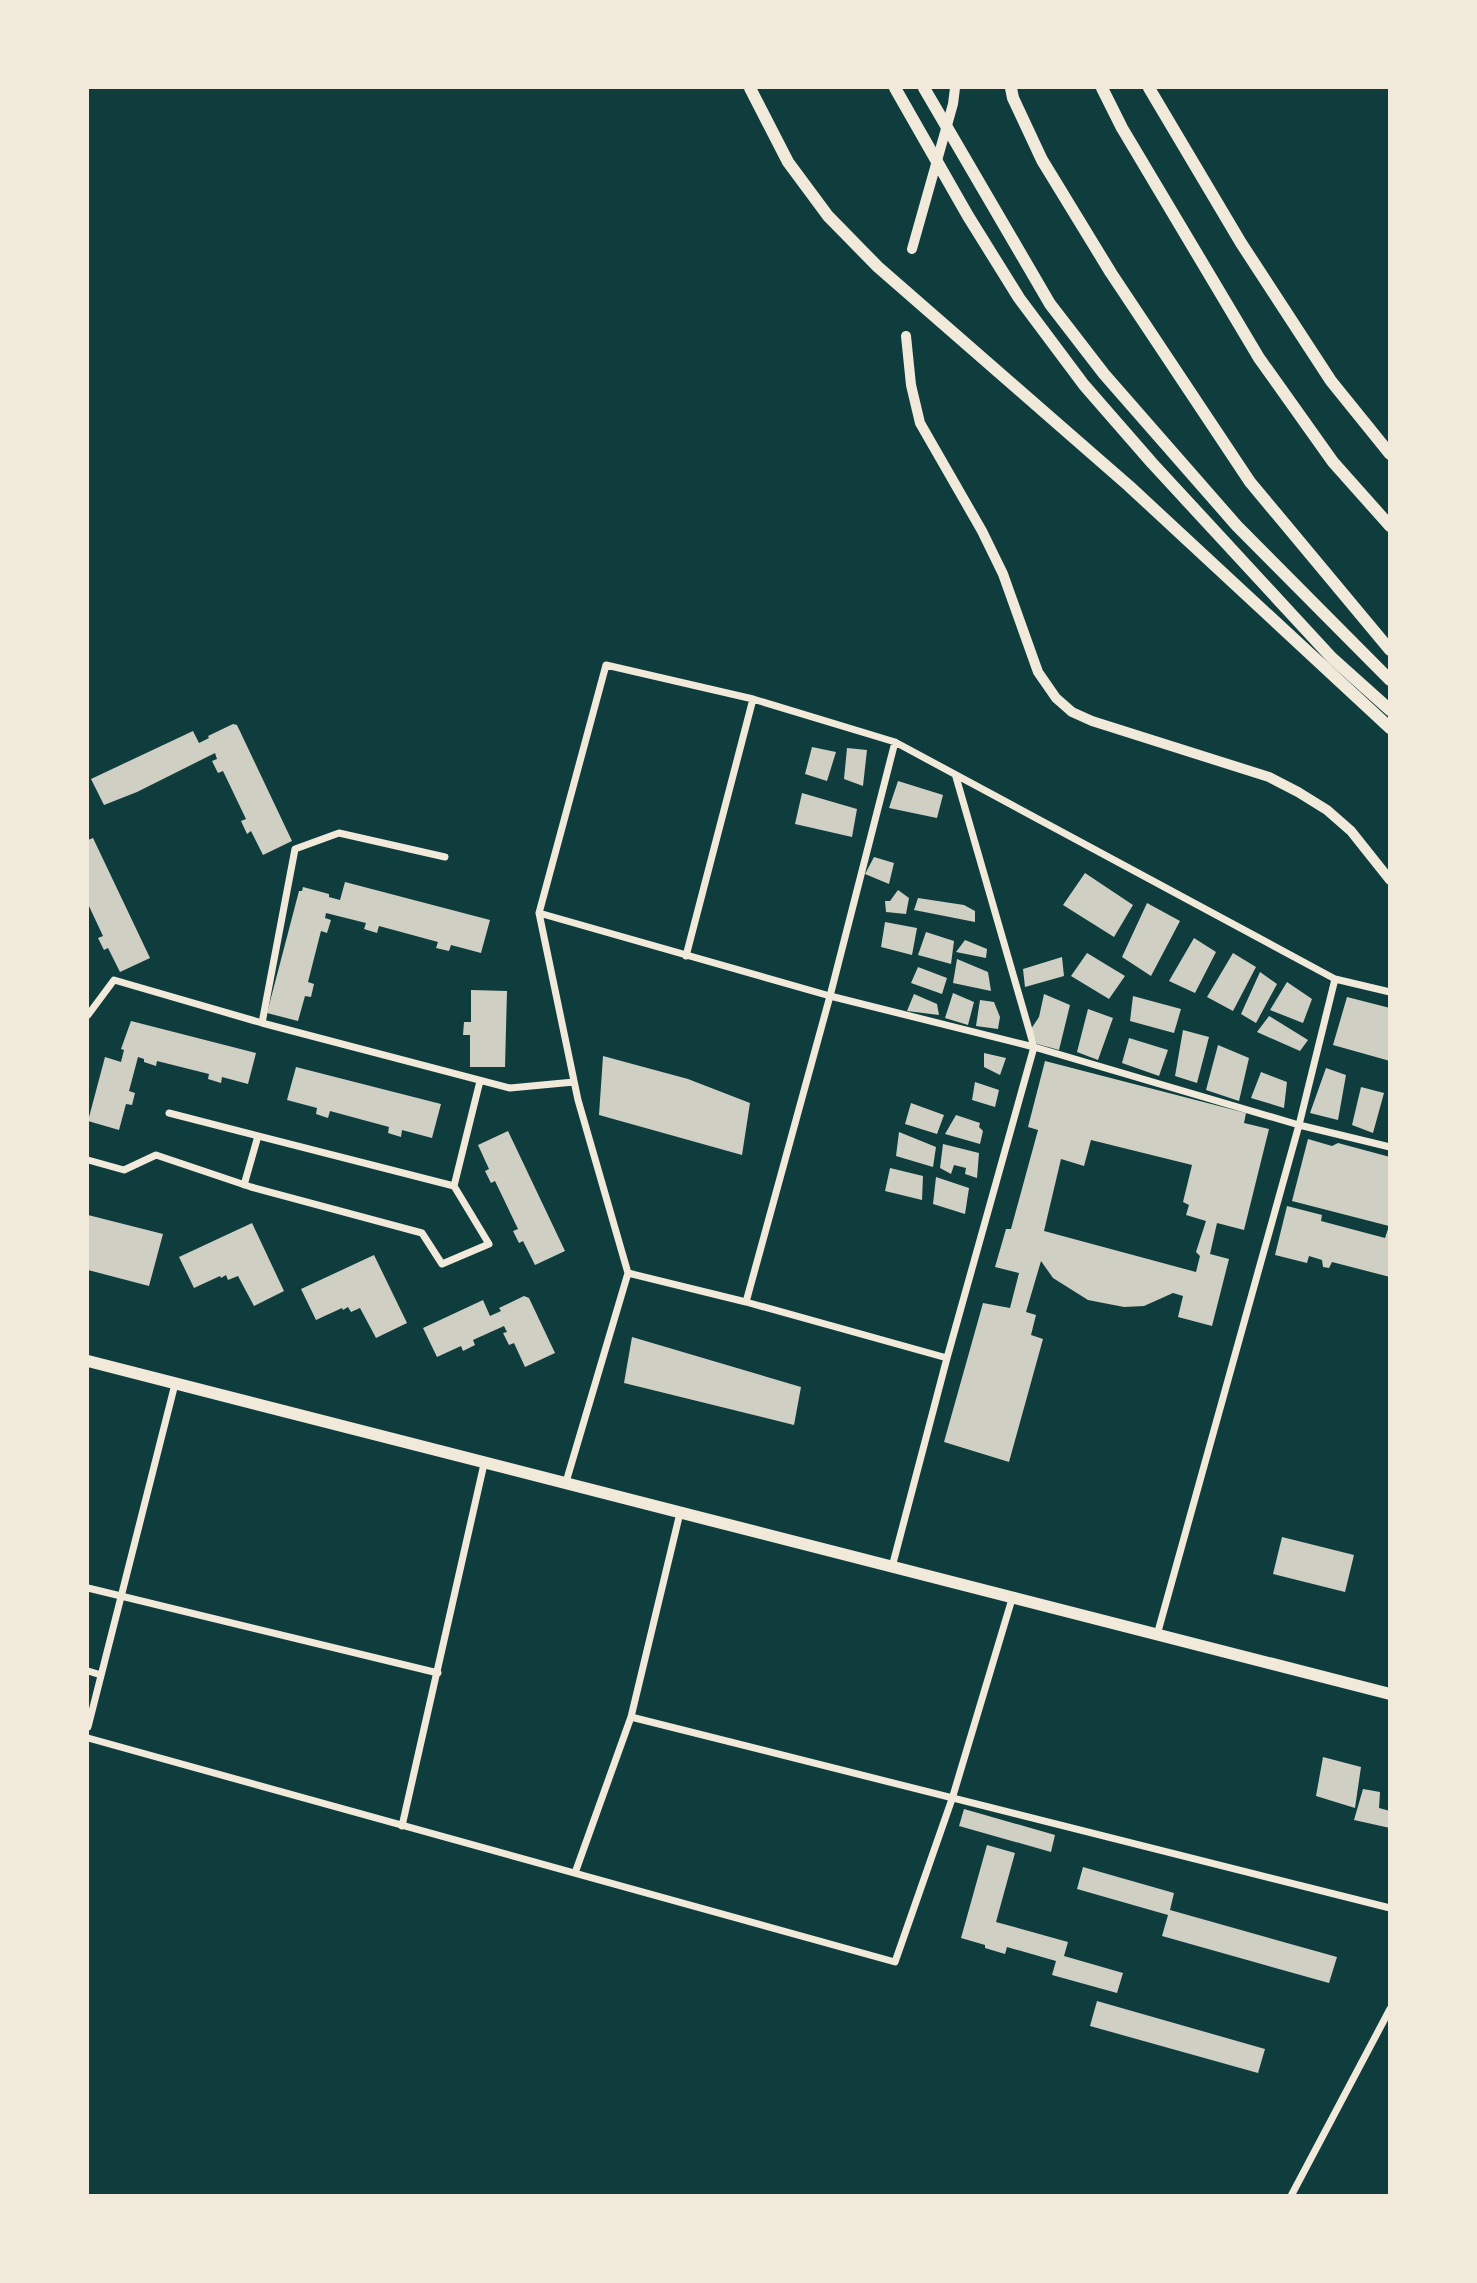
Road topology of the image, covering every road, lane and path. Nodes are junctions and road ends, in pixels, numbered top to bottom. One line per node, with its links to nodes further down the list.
1 (750, 88): 16 (main road)
2 (895, 88): 15 (main road)
3 (924, 88): 13 (main road)
4 (955, 88): 8 (main road)
5 (1011, 88): 12 (main road)
6 (1102, 88): 11 (main road)
7 (1149, 88): 10 (main road)
8 (912, 249)
9 (906, 337): 20 (main road)
10 (1390, 454)
11 (1390, 526)
12 (1390, 650)
13 (1390, 680)
14 (753, 699): 17 (street); 21 (street); 22 (street)
15 (1390, 710)
16 (1390, 728)
17 (895, 742): 18 (street); 25 (street)
18 (956, 776): 23 (street); 28 (street)
19 (445, 857): 27 (street)
20 (1390, 880)
21 (539, 913): 22 (street); 30 (street)
22 (686, 956): 25 (street)
23 (1335, 979): 24 (street); 32 (street)
24 (1390, 992)
25 (830, 996): 28 (street); 39 (street)
26 (88, 1014): 27 (street)
27 (262, 1023): 29 (street)
28 (1034, 1047): 32 (street); 40 (street)
29 (480, 1080): 30 (street); 37 (street)
30 (574, 1082): 38 (street)
31 (169, 1113): 33 (street)
32 (1299, 1125): 34 (street); 50 (street)
33 (258, 1136): 36 (street); 37 (street)
34 (1390, 1147)
35 (88, 1160): 36 (street)
36 (244, 1185): 37 (street)
37 (454, 1186)
38 (628, 1273): 39 (street); 44 (street)
39 (746, 1302): 40 (street)
40 (947, 1358): 46 (street)
41 (88, 1361): 42 (main road)
42 (175, 1384): 43 (main road); 48 (street)
43 (484, 1464): 44 (main road); 52 (street)
44 (566, 1482): 45 (main road)
45 (680, 1513): 46 (main road); 55 (street)
46 (892, 1567): 49 (main road)
47 (88, 1588): 48 (street)
48 (121, 1597): 52 (street); 53 (street)
49 (1012, 1599): 50 (main road); 58 (street)
50 (1157, 1635): 54 (main road)
51 (88, 1671): 53 (street)
52 (438, 1673): 59 (street)
53 (101, 1675): 56 (street)
54 (1390, 1694)
55 (631, 1717): 58 (street); 60 (street)
56 (88, 1727)
57 (88, 1738): 59 (street)
58 (952, 1799): 60 (street); 61 (street)
59 (402, 1826): 60 (street)
60 (575, 1873)
61 (1390, 1908)
62 (1390, 2009): 63 (street)
63 (1290, 2196)

